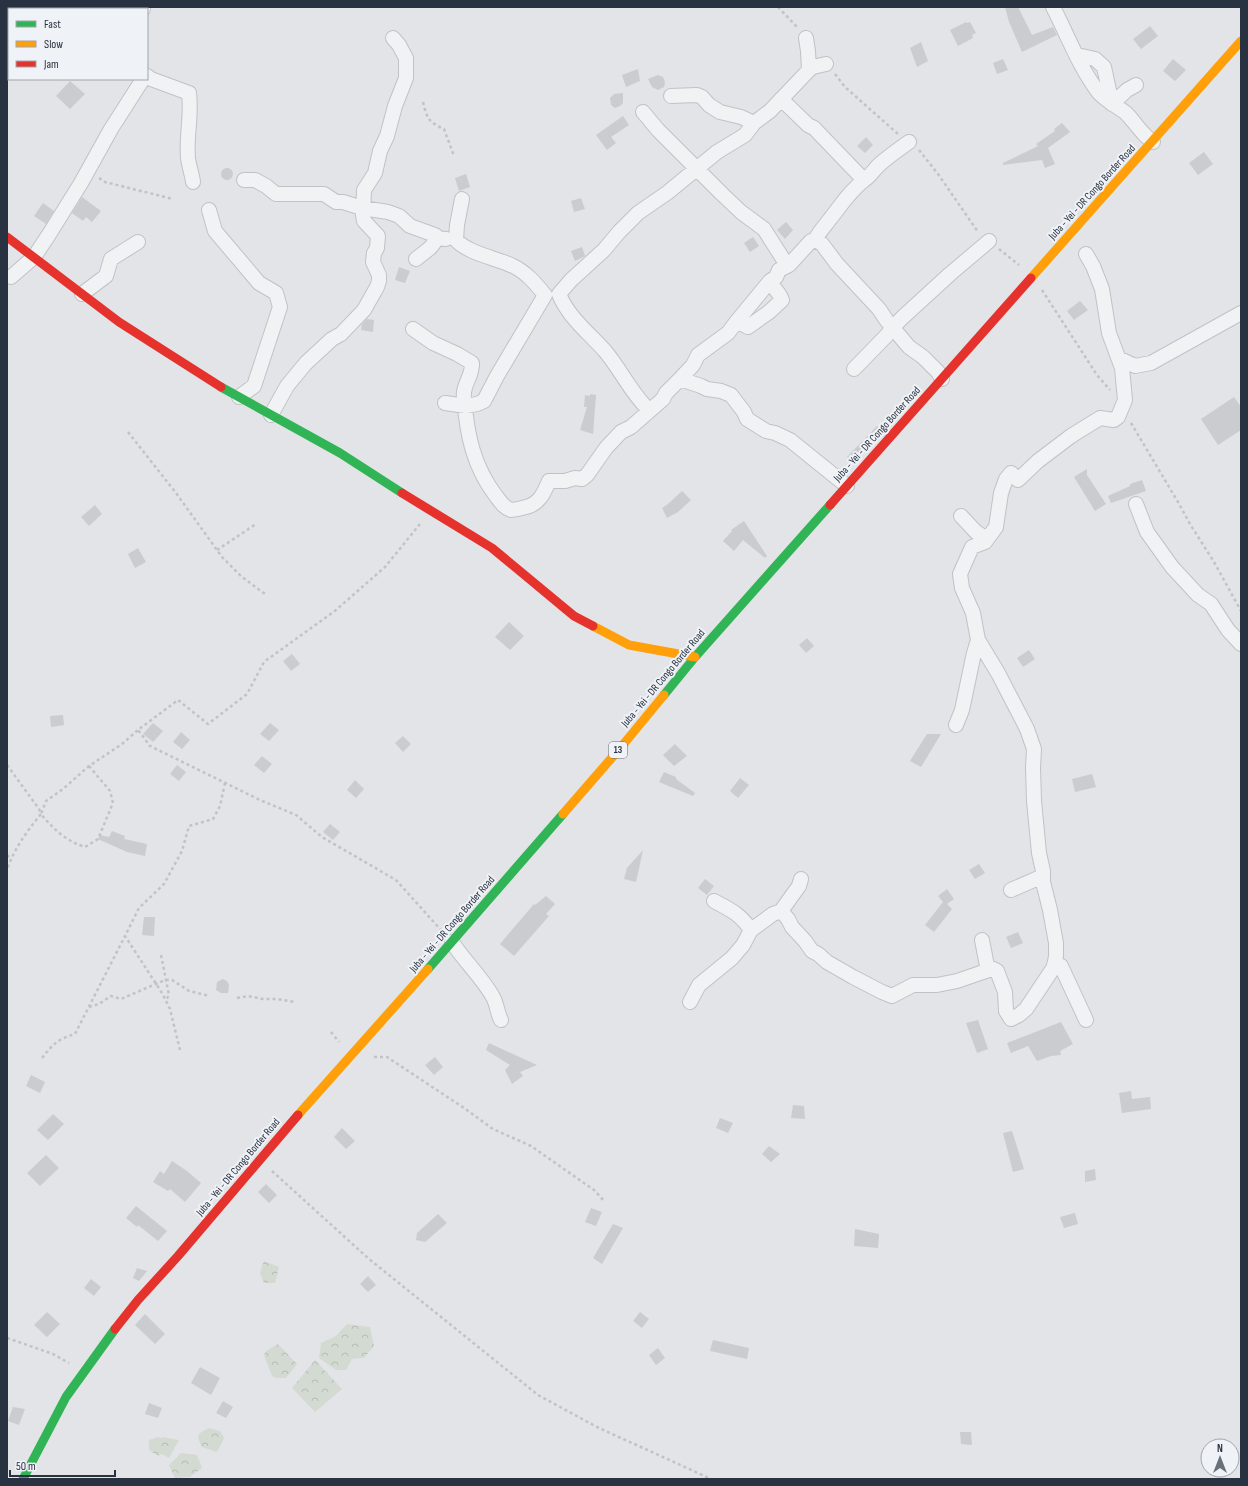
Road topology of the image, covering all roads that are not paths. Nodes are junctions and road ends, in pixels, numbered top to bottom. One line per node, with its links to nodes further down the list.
1 (1053, 7): 5 (street)
2 (393, 38): 23 (street)
3 (806, 38): 7 (street)
4 (1239, 47): 17 (main road, Juba - Yei - DR Congo Border Road / 13)
5 (1077, 55): 13 (street); 13 (street)
6 (826, 64): 7 (street)
7 (809, 70): 12 (street)
8 (148, 77): 21 (street)
9 (141, 80): 32 (street)
10 (1136, 85): 13 (street)
11 (671, 96): 15 (street)
12 (781, 99): 15 (street); 20 (street)
13 (1112, 104): 17 (street)
14 (643, 112): 18 (street)
15 (754, 123): 18 (street)
16 (909, 142): 20 (street)
17 (1153, 142): 47 (main road, Juba - Yei - DR Congo Border Road / 13)
18 (697, 168): 34 (street); 51 (street)
19 (244, 180): 23 (street)
20 (864, 180): 28 (street)
21 (193, 182)
22 (462, 199): 27 (street)
23 (364, 208): 26 (street); 52 (street)
24 (209, 210): 48 (street)
25 (7, 237): 32 (main road)
26 (438, 238): 27 (street); 33 (street)
27 (456, 240): 50 (street)
28 (815, 240): 34 (street); 40 (street)
29 (989, 241): 40 (street)
30 (138, 242): 37 (street)
31 (1086, 254): 42 (street)
32 (34, 257): 35 (street); 37 (main road)
33 (416, 259)
34 (789, 265): 36 (street)
35 (11, 277)
36 (770, 281): 39 (street); 39 (street)
37 (82, 294): 48 (main road)
38 (1239, 318): 43 (street)
39 (737, 320): 46 (street)
40 (893, 327): 44 (street); 47 (street)
41 (413, 329): 50 (street)
42 (1118, 358): 43 (street); 45 (street)
43 (1143, 365): 45 (street)
44 (854, 369)
45 (1123, 377): 56 (street)
46 (680, 379): 51 (street); 53 (street)
47 (942, 379): 53 (main road, Juba - Yei - DR Congo Border Road / 13)
48 (239, 397): 52 (main road)
49 (445, 403): 50 (street)
50 (466, 406): 51 (street)
51 (649, 410)
52 (271, 415): 59 (main road)
53 (847, 486): 59 (main road, Juba - Yei - DR Congo Border Road / 13)
54 (1136, 504): 58 (street)
55 (962, 516): 56 (street)
56 (987, 539): 57 (street)
57 (978, 640): 60 (street); 61 (street)
58 (1241, 644)
59 (695, 657): 68 (main road, Juba - Yei - DR Congo Border Road / 13)
60 (956, 725)
61 (1043, 876): 63 (street); 69 (street)
62 (801, 879): 65 (street)
63 (1011, 890)
64 (714, 901): 66 (street)
65 (781, 911): 66 (street); 70 (street)
66 (751, 930): 71 (street)
67 (982, 940): 70 (street)
68 (452, 942): 72 (street); 74 (main road, Juba - Yei - DR Congo Border Road / 13)
69 (1054, 965): 70 (street); 73 (street)
70 (992, 969)
71 (690, 1002)
72 (501, 1020)
73 (1086, 1020)
74 (23, 1479)

